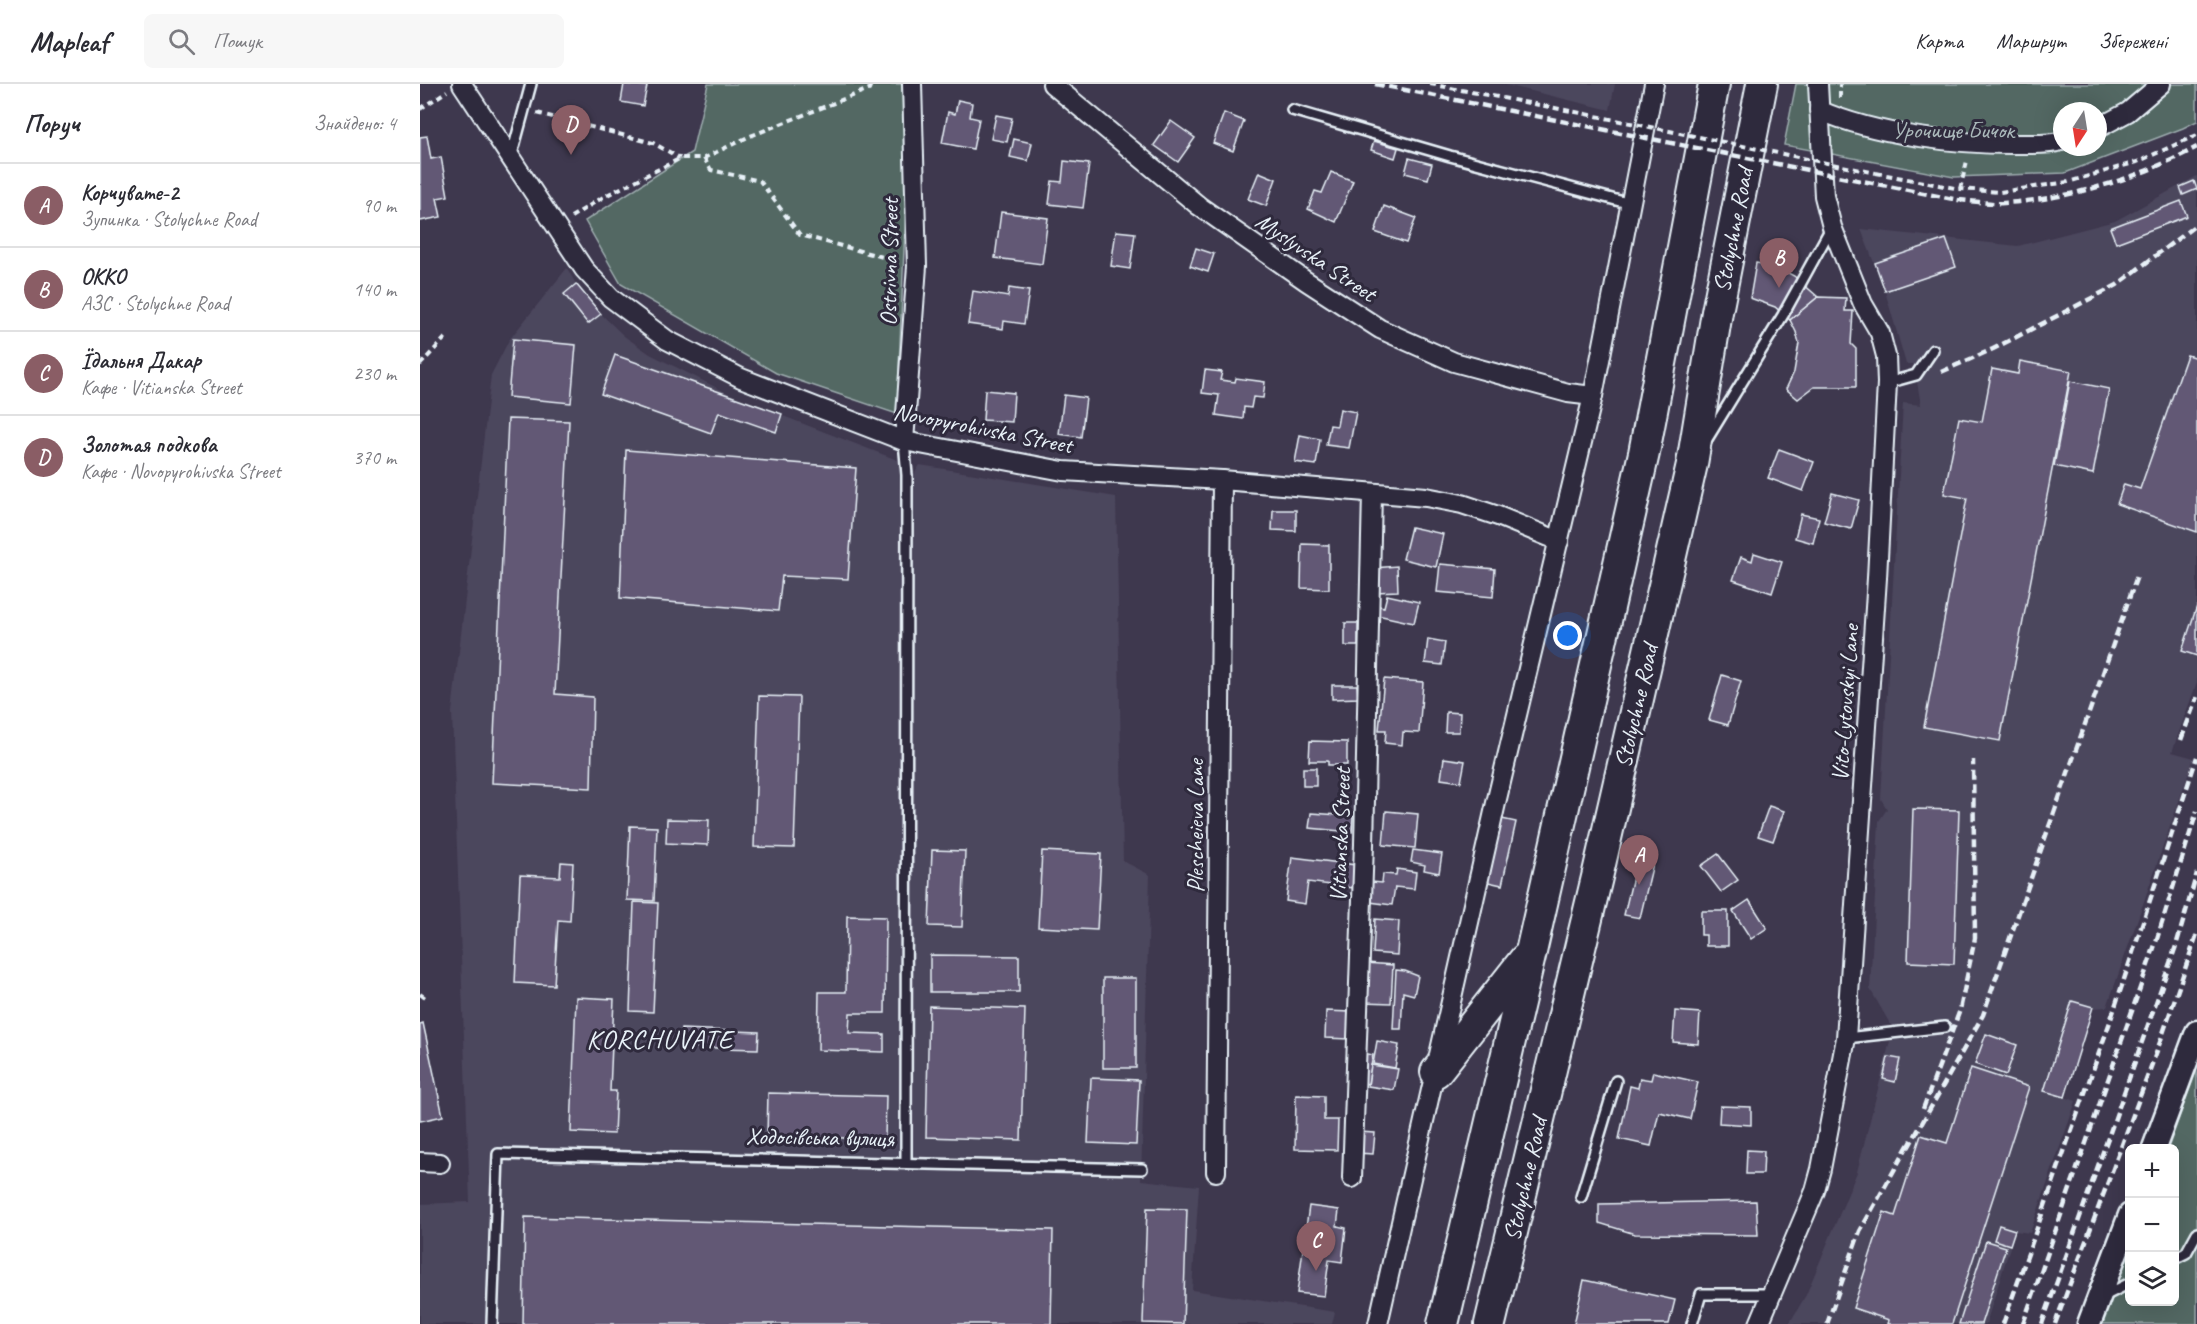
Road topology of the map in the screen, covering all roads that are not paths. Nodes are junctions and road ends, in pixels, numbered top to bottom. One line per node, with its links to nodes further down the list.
1 (531, 84): 14 (lane)
2 (912, 84): 20 (street, Ostrivna Street)
3 (1052, 84): 19 (street, Myslyvska Street)
4 (1654, 84): 15 (street)
5 (1714, 84): 25 (highway, Stolychne Road)
6 (1762, 84): 21 (highway, Stolychne Road)
7 (1818, 84): 11 (street, Vito-Lytovskyi Lane)
8 (2161, 84): 12 (street)
9 (458, 85): 14 (street, Novopyrohivska Street)
10 (1292, 110): 15 (lane)
11 (1819, 110): 13 (street); 16 (street, Vito-Lytovskyi Lane)
12 (2107, 123)
13 (2053, 144)
14 (511, 158): 20 (street, Novopyrohivska Street)
15 (1630, 204): 19 (street)
16 (1832, 227): 18 (street, Vito-Lytovskyi Lane); 21 (lane)
17 (1933, 350): 18 (lane)
18 (1887, 383): 28 (street, Vito-Lytovskyi Lane)
19 (1593, 396): 24 (street)
20 (904, 441): 22 (street, Novopyrohivska Street); 34 (lane)
21 (1692, 464): 48 (highway, Stolychne Road)
22 (1222, 480): 23 (street, Novopyrohivska Street); 36 (street, Plescheieva Lane)
23 (1372, 493): 24 (street, Novopyrohivska Street); 37 (street, Vitianska Street)
24 (1558, 541): 29 (street)
25 (1531, 952): 29 (highway); 47 (highway, Stolychne Road)
26 (1945, 1027): 28 (lane)
27 (2197, 1032): 31 (street)
28 (1846, 1038): 43 (street, Vito-Lytovskyi Lane)
29 (1437, 1072): 46 (street)
30 (1616, 1081): 38 (lane)
31 (2156, 1144)
32 (420, 1162): 33 (street)
33 (440, 1163)
34 (906, 1163): 35 (lane, Ходосівська вулиця); 45 (lane, Ходосівська вулиця)
35 (1142, 1169)
36 (1216, 1172)
37 (1352, 1178)
38 (1581, 1197)
39 (2125, 1228): 44 (street)
40 (2197, 1233): 41 (lane)
41 (2179, 1257)
42 (2125, 1286): 44 (lane)
43 (1772, 1294): 49 (lane); 50 (street, Vito-Lytovskyi Lane)
44 (2098, 1299): 51 (street)
45 (492, 1324)
46 (1378, 1324)
47 (1443, 1324)
48 (1490, 1324)
49 (1692, 1324)
50 (1759, 1324)
51 (2089, 1324)

